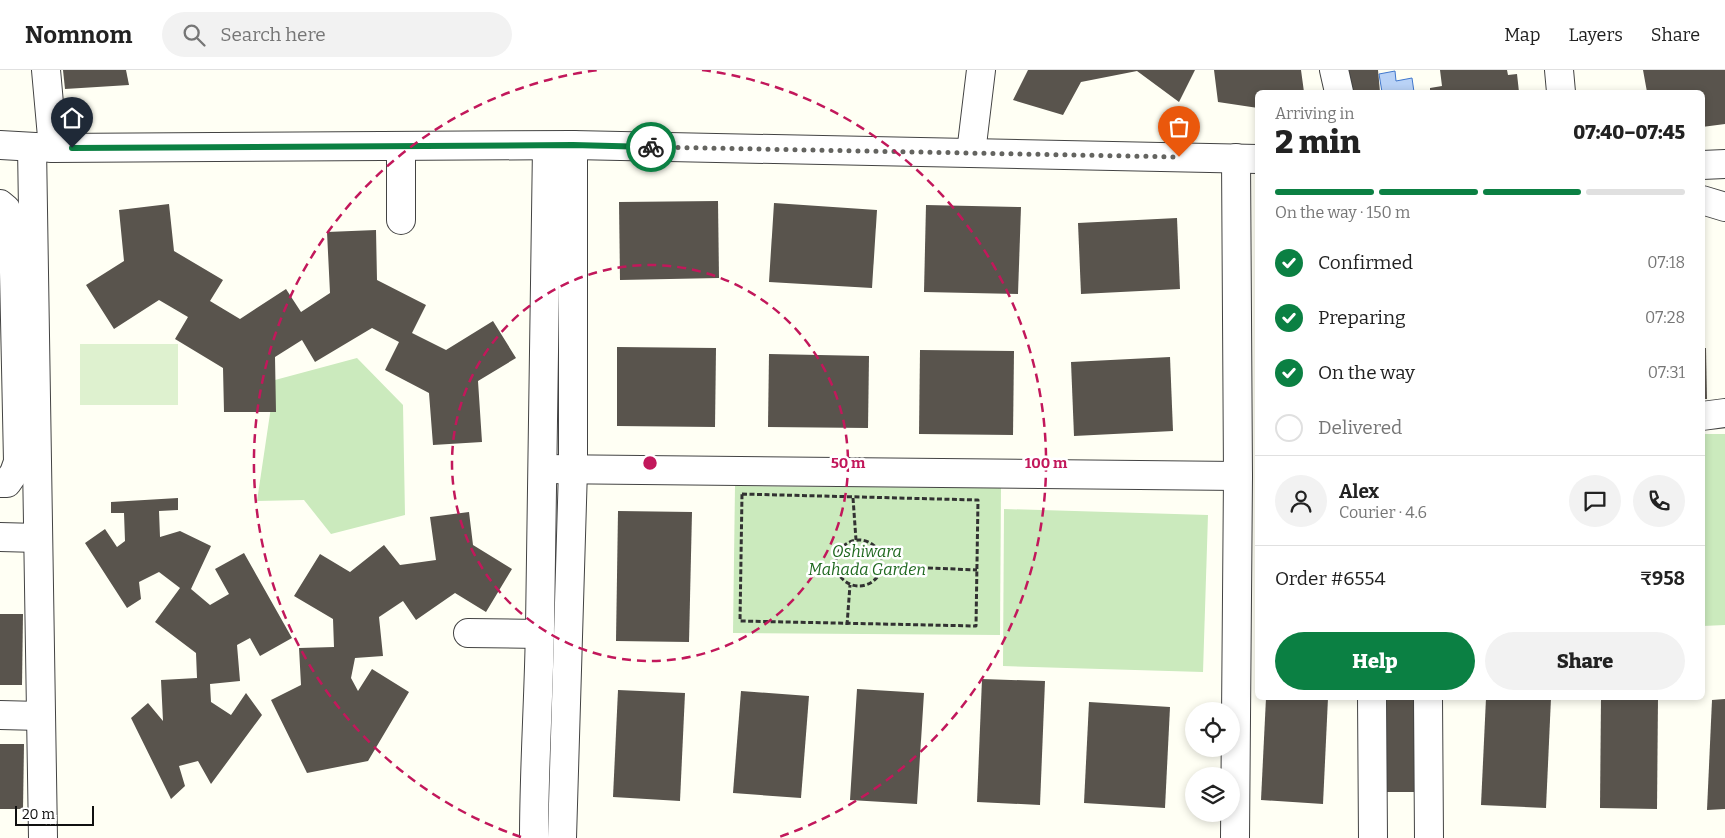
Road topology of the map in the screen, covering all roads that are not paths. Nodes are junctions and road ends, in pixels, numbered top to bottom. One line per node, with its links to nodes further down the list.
1 (46, 70): 10 (street)
2 (981, 70): 11 (street)
3 (1334, 70): 5 (street)
4 (1558, 70): 6 (street)
5 (1339, 90)
6 (1561, 90)
7 (0, 145): 10 (street)
8 (560, 145): 9 (street); 11 (street); 25 (street); 26 (street)
9 (401, 147): 10 (street); 18 (street)
10 (42, 148): 30 (street)
11 (971, 153): 12 (street)
12 (1247, 159): 19 (street)
13 (1725, 164): 14 (street)
14 (1705, 165)
15 (1705, 201): 17 (street)
16 (0, 204): 20 (street)
17 (1725, 207)
18 (401, 220)
19 (1247, 316): 24 (street)
20 (8, 320): 21 (street)
21 (8, 399): 28 (street)
22 (1725, 413): 23 (street)
23 (1705, 416)
24 (1248, 432): 27 (street)
25 (543, 469): 26 (street); 32 (street)
26 (573, 469): 27 (street); 39 (street)
27 (1238, 476): 40 (street)
28 (0, 483)
29 (0, 537): 30 (street)
30 (38, 538): 36 (street)
31 (468, 633): 32 (street)
32 (540, 634): 38 (street)
33 (1372, 700): 41 (street)
34 (1428, 700): 42 (street)
35 (0, 715): 36 (street)
36 (41, 716): 37 (street)
37 (43, 838)
38 (534, 838)
39 (562, 838)
40 (1235, 838)
41 (1373, 838)
42 (1429, 838)

